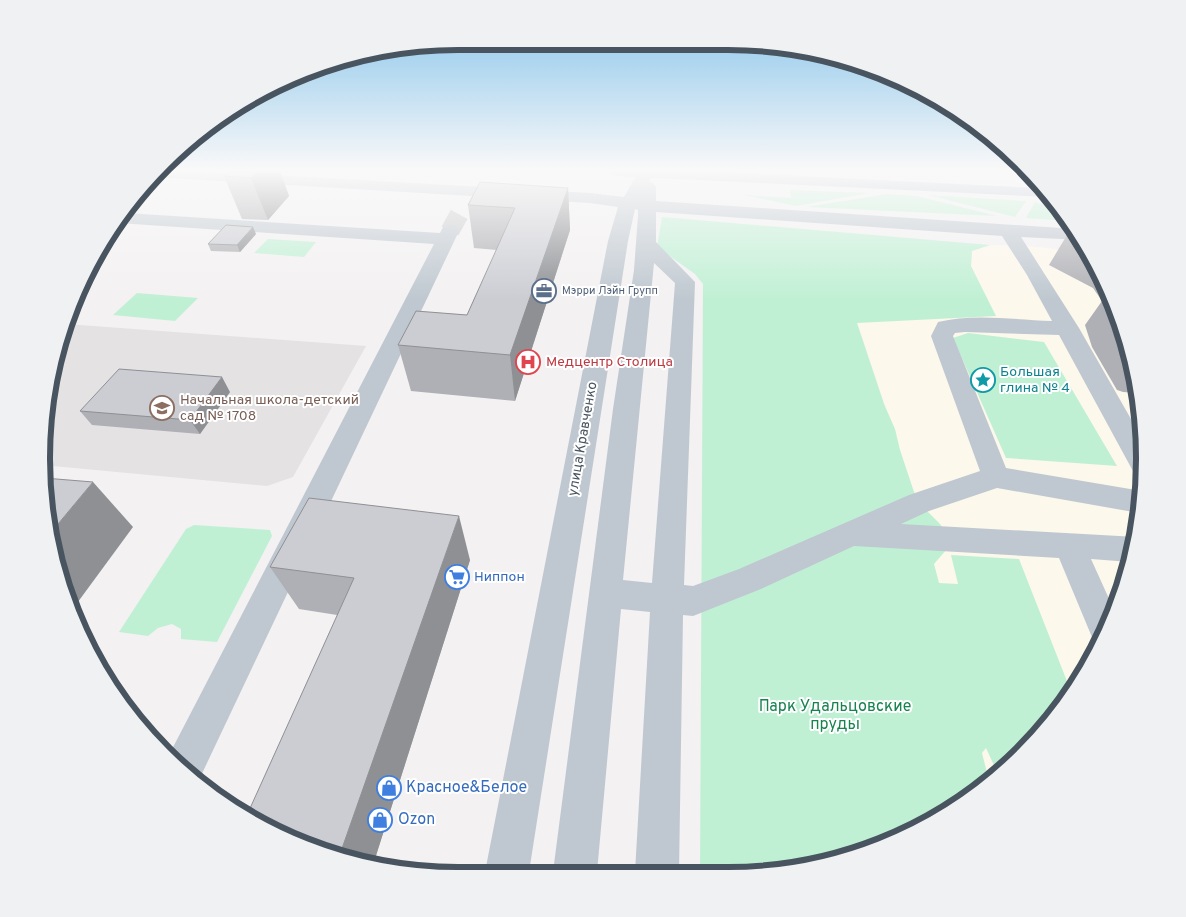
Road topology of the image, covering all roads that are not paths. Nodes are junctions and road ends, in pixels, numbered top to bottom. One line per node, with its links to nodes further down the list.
1 (459, 214): 6 (street)
2 (625, 214): 21 (street, улица Кравченко)
3 (641, 214): 9 (street, улица Кравченко)
4 (728, 214): 8 (street)
5 (128, 218): 6 (street)
6 (452, 227): 20 (street)
7 (1069, 235): 8 (street)
8 (1012, 238): 10 (street)
9 (647, 244): 17 (street, улица Кравченко); 18 (street)
10 (1068, 328): 11 (street); 12 (street)
11 (1136, 451)
12 (996, 477): 13 (street); 14 (street)
13 (1134, 501)
14 (852, 534): 15 (street); 18 (street)
15 (1068, 545): 16 (street); 19 (street)
16 (1126, 548)
17 (606, 593): 18 (street); 22 (street, улица Кравченко)
18 (667, 598): 23 (street)
19 (1102, 622)
20 (186, 763)
21 (508, 867)
22 (576, 867)
23 (657, 867)

